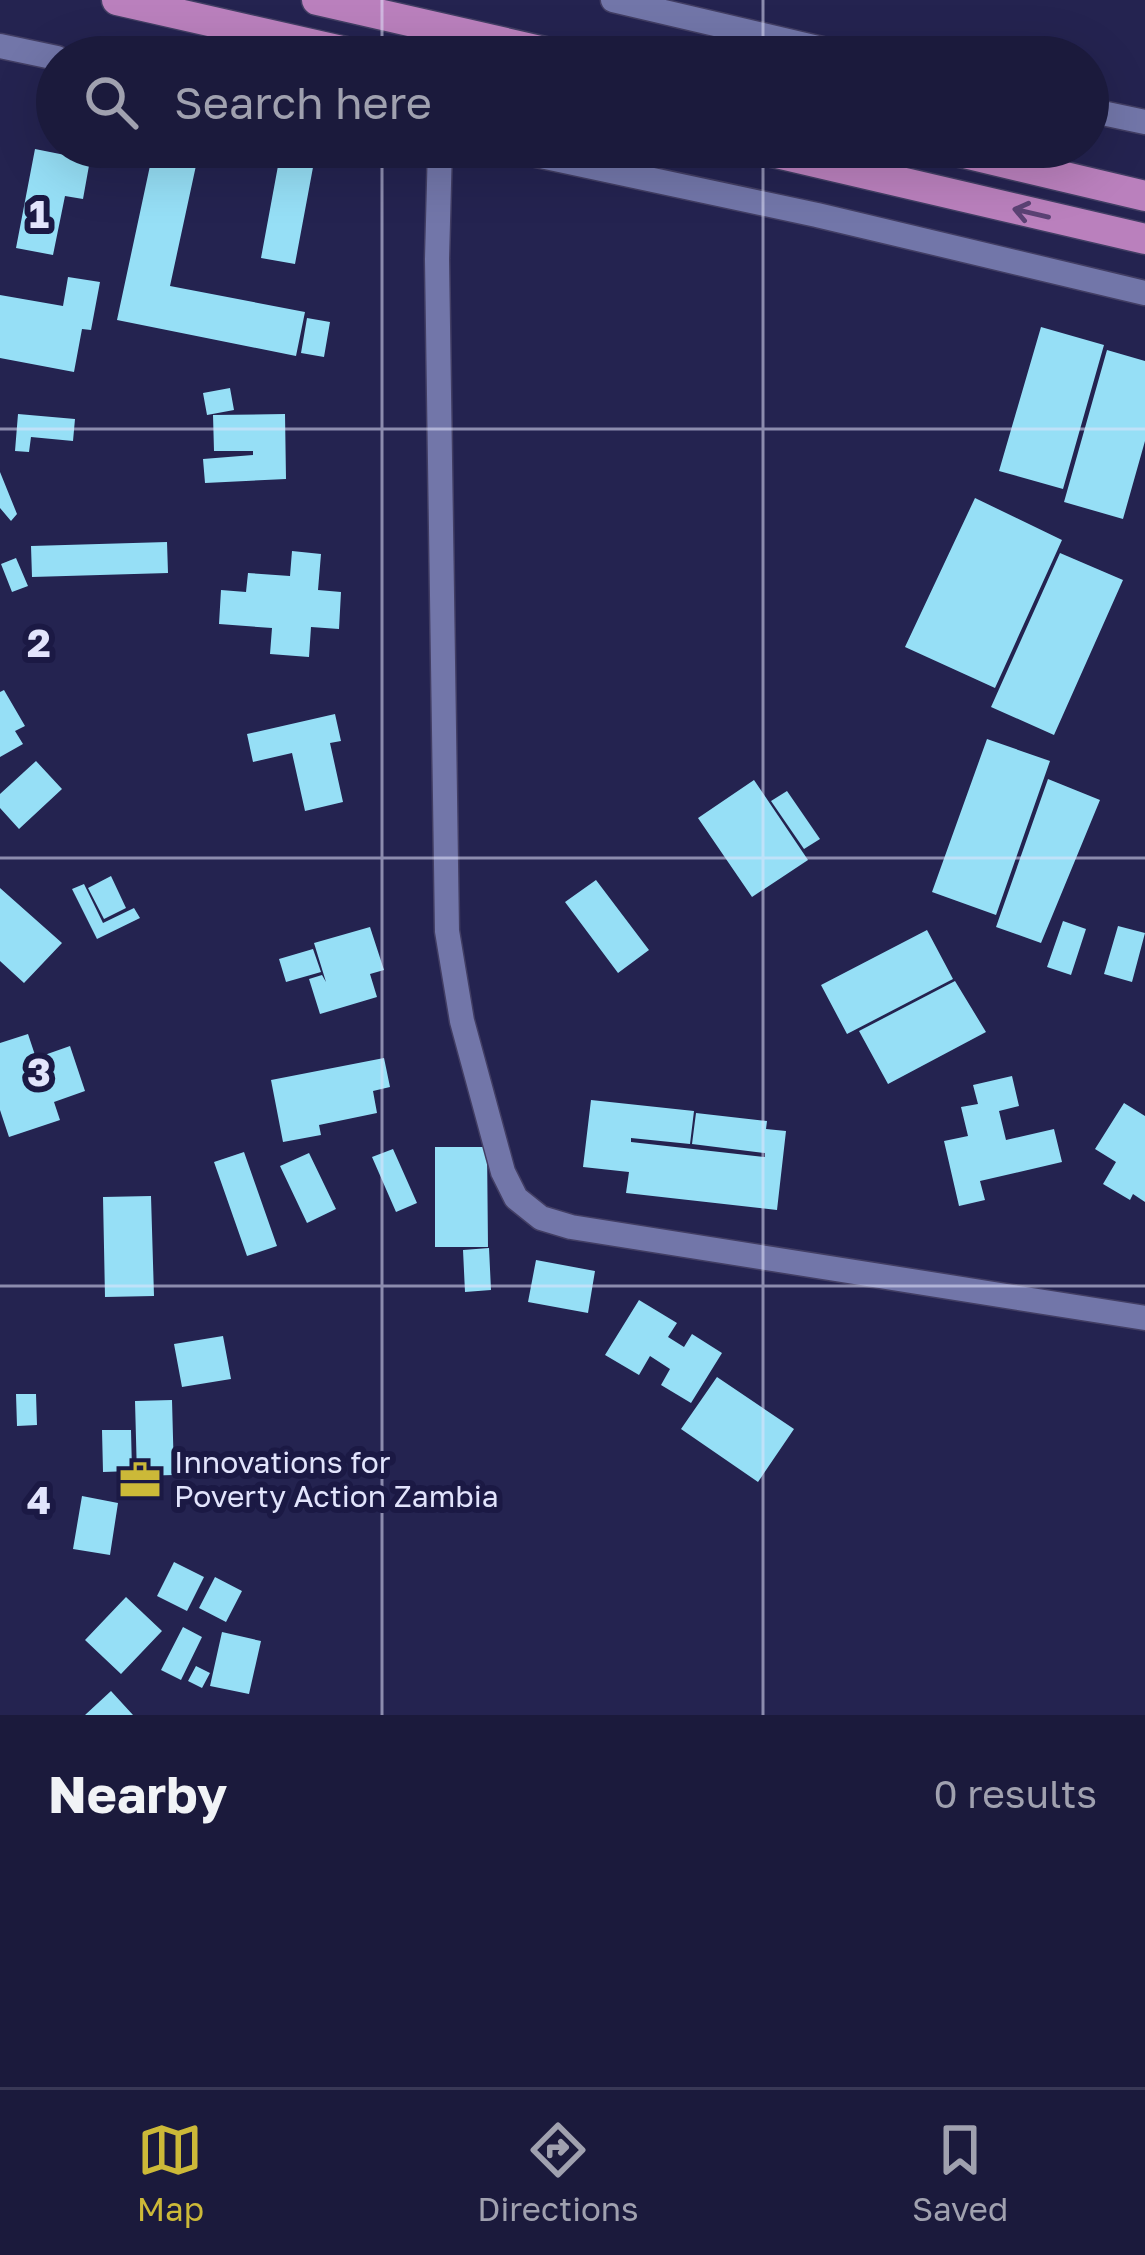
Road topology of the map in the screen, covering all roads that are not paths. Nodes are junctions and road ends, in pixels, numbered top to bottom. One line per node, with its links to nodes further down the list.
1 (117, 0): 4 (main road)
2 (317, 0): 5 (main road)
3 (613, 0): 6 (street)
4 (276, 36)
5 (475, 36)
6 (766, 36)
7 (0, 46): 8 (street)
8 (36, 54)
9 (1109, 114): 10 (street)
10 (1145, 122)
11 (439, 168): 18 (street)
12 (598, 168): 17 (street)
13 (841, 168): 16 (main road, one-way to 13)
14 (1027, 168): 15 (main road)
15 (1145, 196)
16 (1145, 239)
17 (1145, 293)
18 (1145, 1318)

